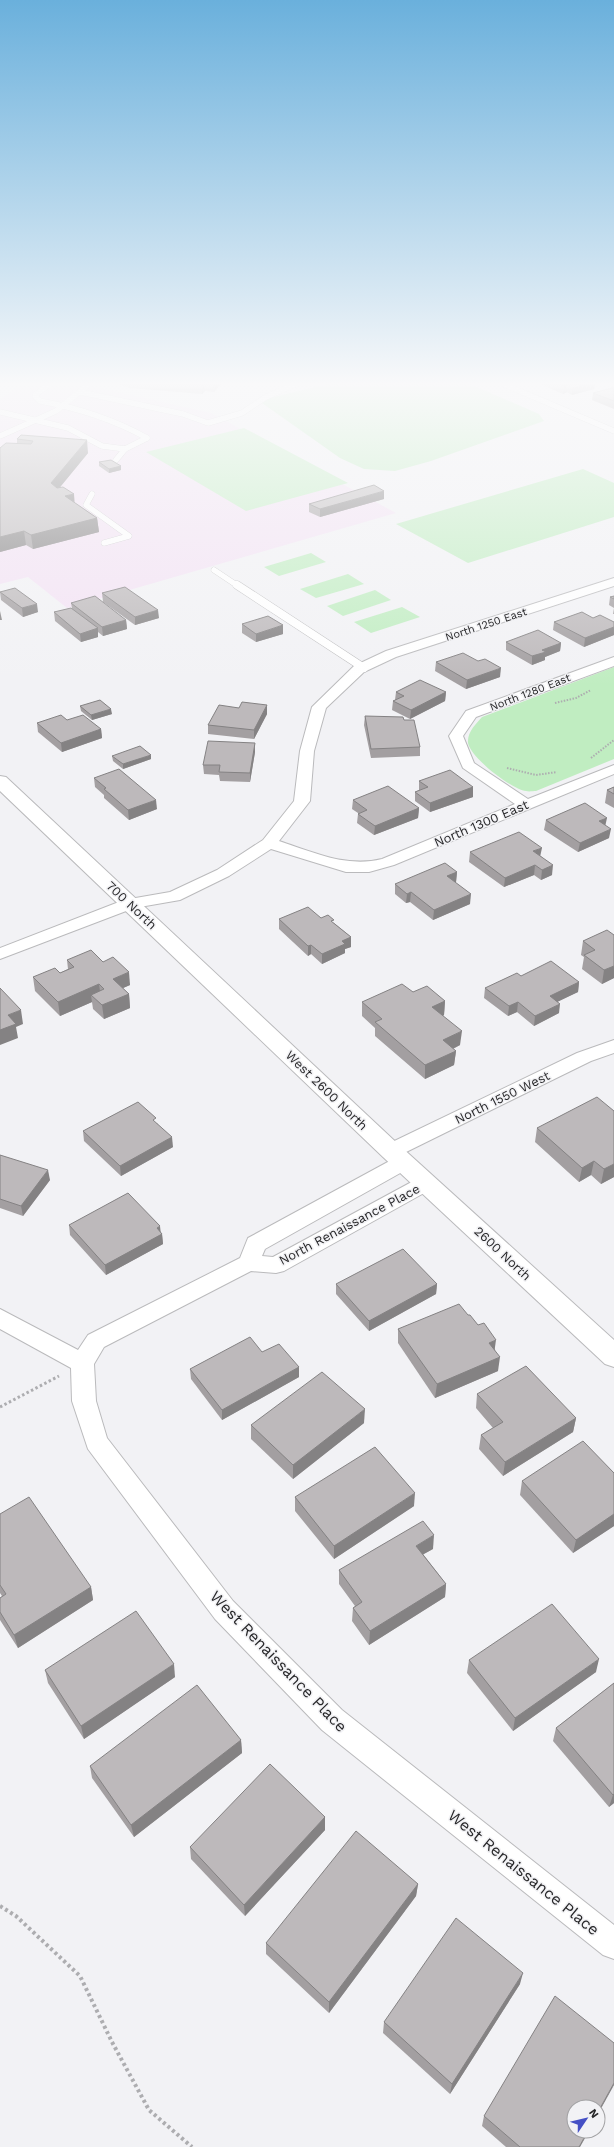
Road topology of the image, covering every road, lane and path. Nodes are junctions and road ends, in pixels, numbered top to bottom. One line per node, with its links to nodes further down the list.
1 (92, 494): 2 (lane)
2 (104, 543)
3 (214, 570): 6 (lane)
4 (614, 582): 6 (street, North 1250 East)
5 (614, 661): 15 (street, North 1280 East)
6 (362, 668): 16 (street)
7 (593, 689): 8 (path)
8 (551, 704)
9 (614, 740): 10 (path)
10 (590, 760)
11 (501, 766): 13 (path)
12 (614, 769): 15 (street, North 1300 East)
13 (564, 770)
14 (0, 782): 17 (street, 700 North)
15 (526, 805): 16 (street, North 1300 East)
16 (269, 843): 17 (street)
17 (130, 904): 18 (street); 19 (street, 700 North)
18 (0, 954)
19 (263, 1029): 21 (street, West 2600 North)
20 (614, 1046): 21 (street, North 1550 West)
21 (398, 1157): 22 (street, 2600 North); 23 (street, North Renaissance Place)
22 (426, 1183): 23 (street, North Renaissance Place); 25 (street, 2600 North)
23 (248, 1263): 26 (street)
24 (0, 1318): 26 (street)
25 (614, 1356)
26 (82, 1363): 27 (path); 29 (street, West Renaissance Place)
27 (0, 1407)
28 (0, 1906): 30 (path)
29 (614, 1944)
30 (192, 2147)

